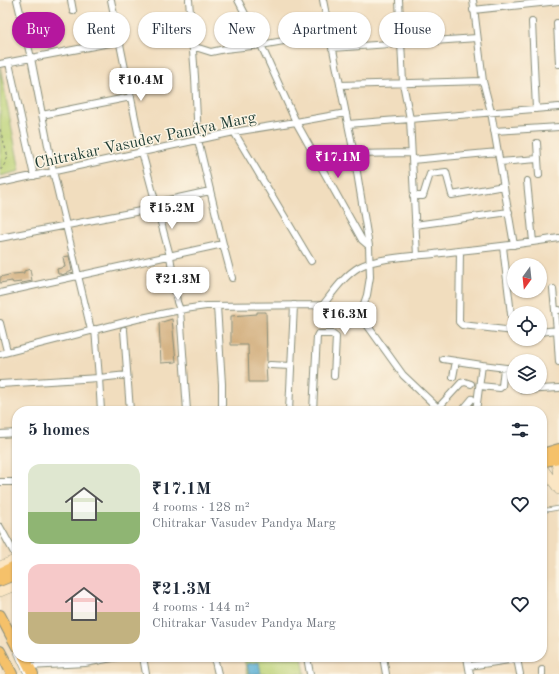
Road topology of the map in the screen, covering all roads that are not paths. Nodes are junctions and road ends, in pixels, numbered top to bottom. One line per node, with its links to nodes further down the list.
1 (17, 0): 29 (street)
2 (71, 0): 11 (street)
3 (111, 0): 12 (street)
4 (189, 0): 13 (street)
5 (238, 0): 14 (street)
6 (322, 0): 15 (street)
7 (399, 0): 16 (street)
8 (472, 0): 10 (street)
9 (559, 1): 10 (street)
10 (473, 10): 19 (street)
11 (73, 11)
12 (114, 12)
13 (190, 12)
14 (244, 12)
15 (325, 12)
16 (400, 12)
17 (532, 22): 38 (street)
18 (557, 23): 32 (street)
19 (477, 38): 20 (street); 33 (street)
20 (445, 40)
21 (83, 48): 29 (street)
22 (121, 48): 36 (street)
23 (192, 48): 48 (street)
24 (198, 48): 25 (street)
25 (234, 48)
26 (262, 48): 43 (street)
27 (332, 48): 35 (street)
28 (401, 48): 34 (street)
29 (31, 58): 30 (street); 41 (street)
30 (9, 63): 31 (street); 59 (street)
31 (0, 64)
32 (559, 64)
33 (483, 81): 34 (street); 39 (street)
34 (403, 83): 35 (street); 42 (street)
35 (340, 85): 40 (street)
36 (131, 97): 41 (street); 50 (street)
37 (559, 107): 38 (street)
38 (536, 109): 39 (street)
39 (491, 112): 42 (street); 46 (street)
40 (346, 113): 43 (street, Chitrakar Vasudev Pandya Marg); 44 (street)
41 (42, 115): 57 (street)
42 (410, 119): 44 (street); 52 (street)
43 (296, 122): 47 (street, Chitrakar Vasudev Pandya Marg); 74 (street)
44 (348, 124): 53 (street)
45 (559, 127): 46 (street)
46 (494, 131): 51 (street)
47 (234, 132): 48 (street, Chitrakar Vasudev Pandya Marg); 79 (street)
48 (198, 140): 50 (street, Chitrakar Vasudev Pandya Marg); 63 (street)
49 (537, 143): 54 (street)
50 (142, 152): 57 (street, Chitrakar Vasudev Pandya Marg); 65 (street)
51 (498, 152): 55 (street); 56 (street)
52 (411, 153): 53 (street); 55 (street)
53 (354, 154): 74 (street)
54 (538, 159): 56 (street); 58 (street)
55 (412, 160): 64 (street)
56 (500, 162): 62 (street)
57 (53, 171): 59 (street, Chitrakar Vasudev Pandya Marg); 67 (street)
58 (539, 175)
59 (34, 176): 61 (street, Chitrakar Vasudev Pandya Marg)
60 (527, 181): 71 (street)
61 (0, 183)
62 (504, 186): 64 (street); 66 (street)
63 (210, 191): 65 (street); 72 (street)
64 (413, 196): 68 (street)
65 (156, 206): 67 (street); 77 (street)
66 (509, 212): 68 (street); 73 (street)
67 (67, 225): 69 (street); 81 (street)
68 (415, 225): 78 (street)
69 (0, 238)
70 (559, 238): 71 (street)
71 (533, 242): 73 (street)
72 (223, 244): 77 (street); 82 (street)
73 (514, 245): 75 (street)
74 (369, 246): 80 (street)
75 (503, 247): 76 (street); 88 (street)
76 (460, 251): 78 (street); 96 (street)
77 (170, 256): 81 (street); 89 (street)
78 (417, 256): 80 (street)
79 (311, 261)
80 (371, 262): 86 (street); 91 (street)
81 (78, 276): 84 (street); 93 (street)
82 (232, 278)
83 (553, 289): 90 (street)
84 (0, 293)
85 (294, 305): 86 (street); 87 (street); 105 (street)
86 (323, 305): 91 (street)
87 (217, 306): 89 (street); 121 (street)
88 (511, 306)
89 (180, 310): 93 (street); 120 (street)
90 (557, 310): 95 (street)
91 (360, 315): 124 (street)
92 (0, 323): 98 (street)
93 (93, 330): 98 (street); 111 (street)
94 (124, 330): 108 (street)
95 (557, 330): 97 (street); 102 (street)
96 (507, 331)
97 (547, 331)
98 (7, 351): 99 (street)
99 (0, 354)
100 (443, 359): 101 (street)
101 (456, 361): 104 (street); 110 (street)
102 (559, 362)
103 (270, 365): 105 (street)
104 (482, 365): 106 (street); 114 (street)
105 (291, 366): 122 (street)
106 (504, 368): 107 (street); 114 (street)
107 (507, 368)
108 (127, 375): 111 (street); 119 (street)
109 (334, 376): 123 (street)
110 (453, 377)
111 (99, 378): 112 (street); 118 (street)
112 (0, 384)
113 (470, 384): 125 (street)
114 (480, 386): 127 (street)
115 (559, 388): 116 (street)
116 (547, 389)
117 (472, 399): 126 (street)
118 (101, 406)
119 (130, 406)
120 (187, 406)
121 (222, 406)
122 (289, 406)
123 (312, 406)
124 (436, 406)
125 (443, 406)
126 (466, 406)
127 (477, 406)
128 (12, 433): 129 (street)
129 (0, 434)
130 (557, 454): 131 (main road); 135 (street)
131 (547, 459)
132 (547, 474): 136 (street)
133 (0, 482): 134 (street)
134 (12, 482)
135 (559, 486)
136 (559, 490)
137 (559, 508): 138 (lane)
138 (547, 510)
139 (0, 526): 140 (street)
140 (12, 549)
141 (12, 560): 142 (street)
142 (0, 566)
143 (12, 567): 144 (main road)
144 (0, 573)
145 (12, 576): 146 (main road)
146 (0, 581)
147 (12, 587): 148 (street)
148 (0, 592)
149 (0, 615): 150 (main road)
150 (11, 637): 151 (lane)
151 (12, 640)
152 (0, 649): 153 (lane); 165 (main road)
153 (11, 662)
154 (68, 662): 162 (street)
155 (144, 662): 166 (street)
156 (215, 662): 167 (street)
157 (308, 662): 168 (street)
158 (384, 662): 169 (street)
159 (468, 662): 163 (street)
160 (493, 662): 163 (street)
161 (518, 662): 171 (street)
162 (58, 664): 164 (street)
163 (469, 666): 170 (street)
164 (28, 668)
165 (12, 674)
166 (146, 674)
167 (218, 674)
168 (310, 674)
169 (386, 674)
170 (470, 674)
171 (520, 674)

